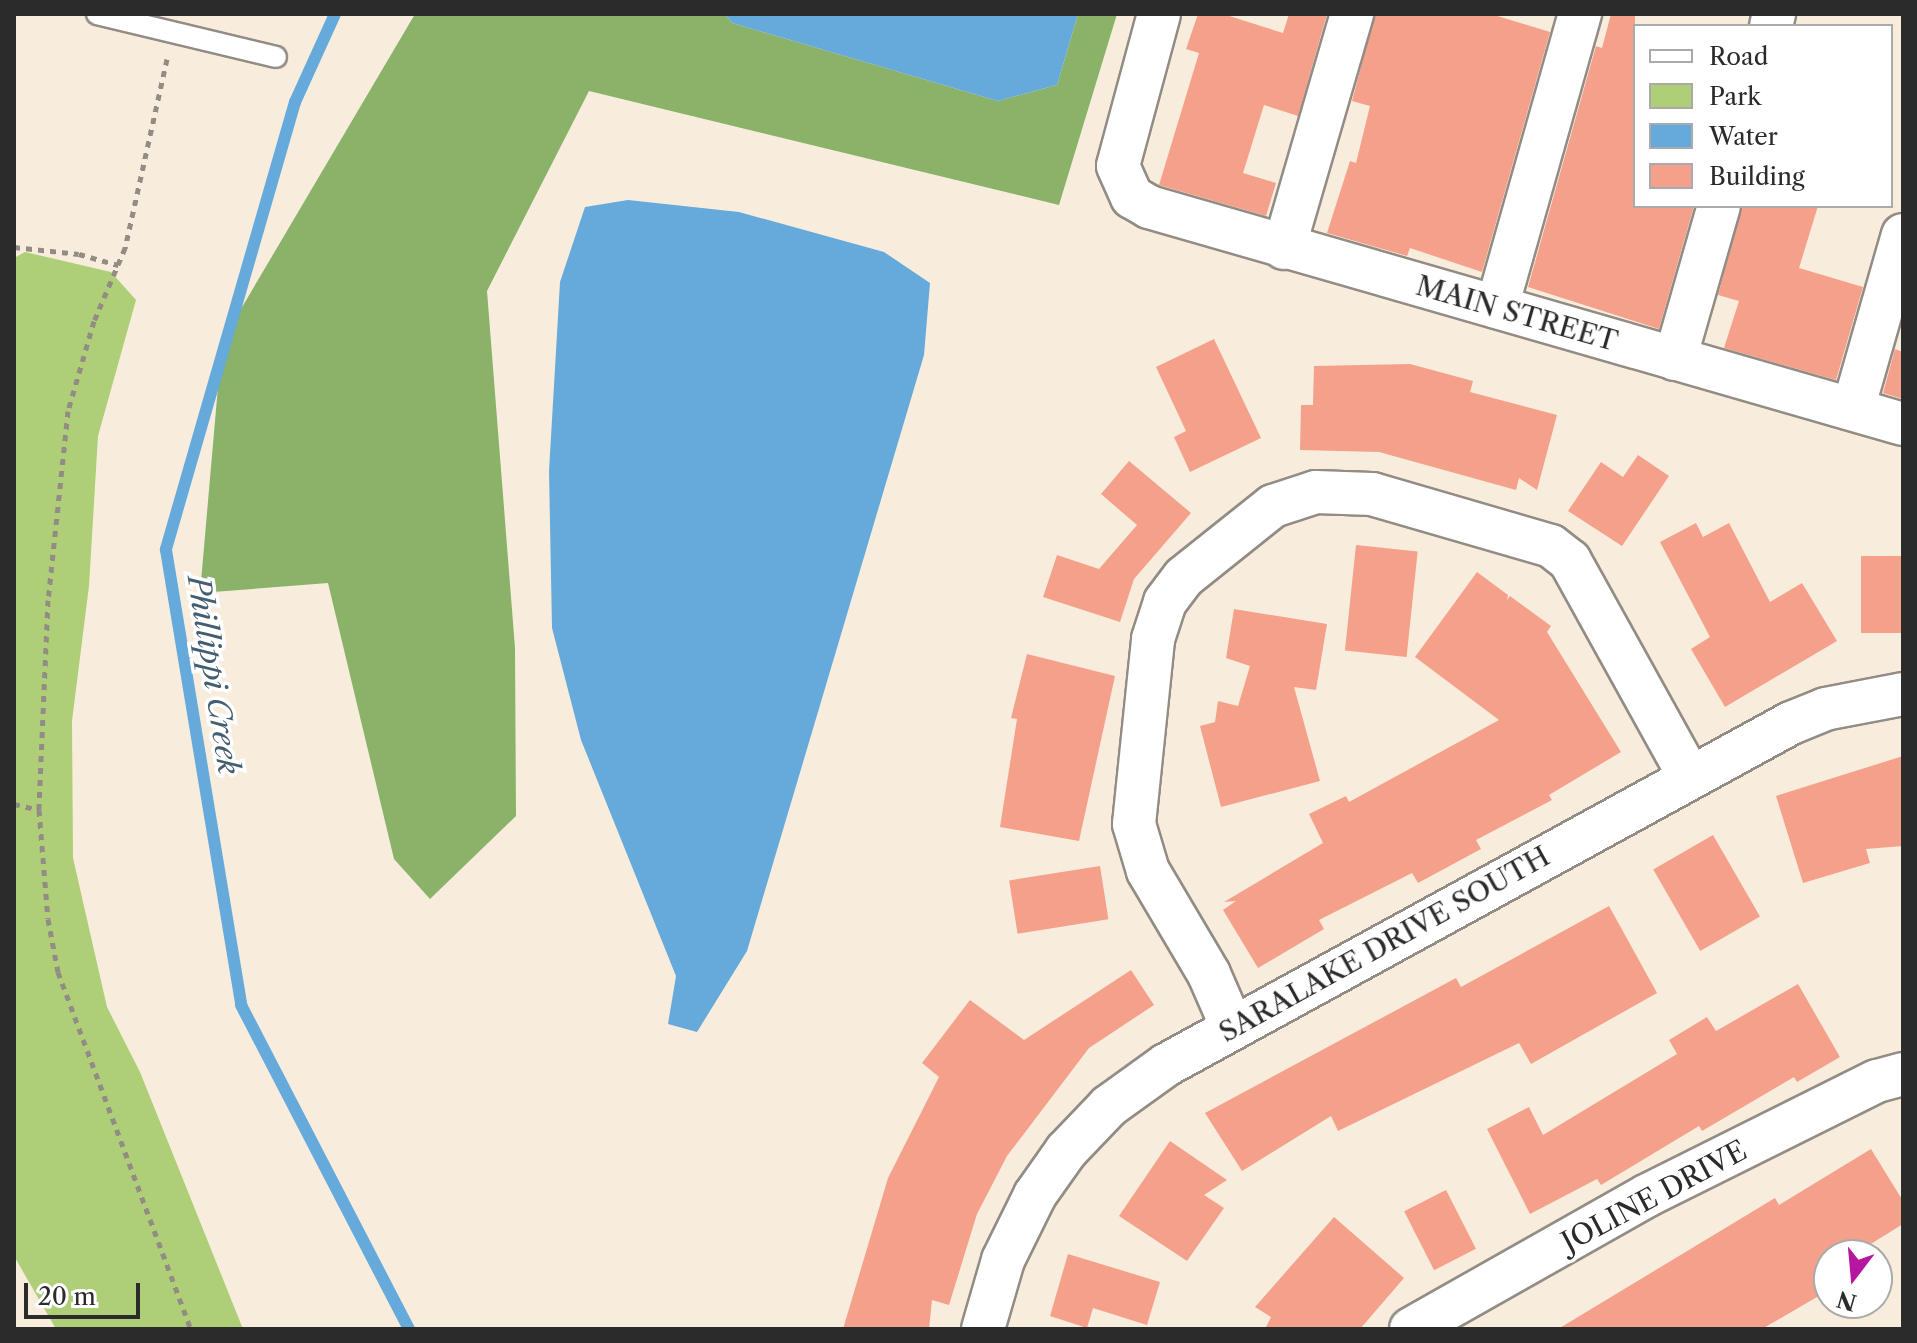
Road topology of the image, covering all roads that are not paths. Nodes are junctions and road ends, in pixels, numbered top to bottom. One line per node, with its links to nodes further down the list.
1 (97, 14): 5 (lane)
2 (1159, 14): 8 (street, MAIN STREET)
3 (1352, 14): 8 (street)
4 (1580, 14): 9 (street)
5 (276, 57)
6 (1718, 208): 10 (street)
7 (1903, 235): 11 (street)
8 (1284, 248): 9 (street, MAIN STREET)
9 (1497, 307): 10 (street, MAIN STREET)
10 (1675, 359): 11 (street, MAIN STREET)
11 (1853, 409): 12 (street, MAIN STREET)
12 (1903, 424)
13 (1903, 694): 14 (street, SARALAKE DRIVE SOUTH)
14 (1689, 776): 15 (street, SARALAKE DRIVE SOUTH); 15 (street)
15 (1232, 1027): 17 (street, SARALAKE DRIVE SOUTH)
16 (1903, 1074): 18 (street, JOLINE DRIVE)
17 (983, 1329)
18 (1411, 1329)

